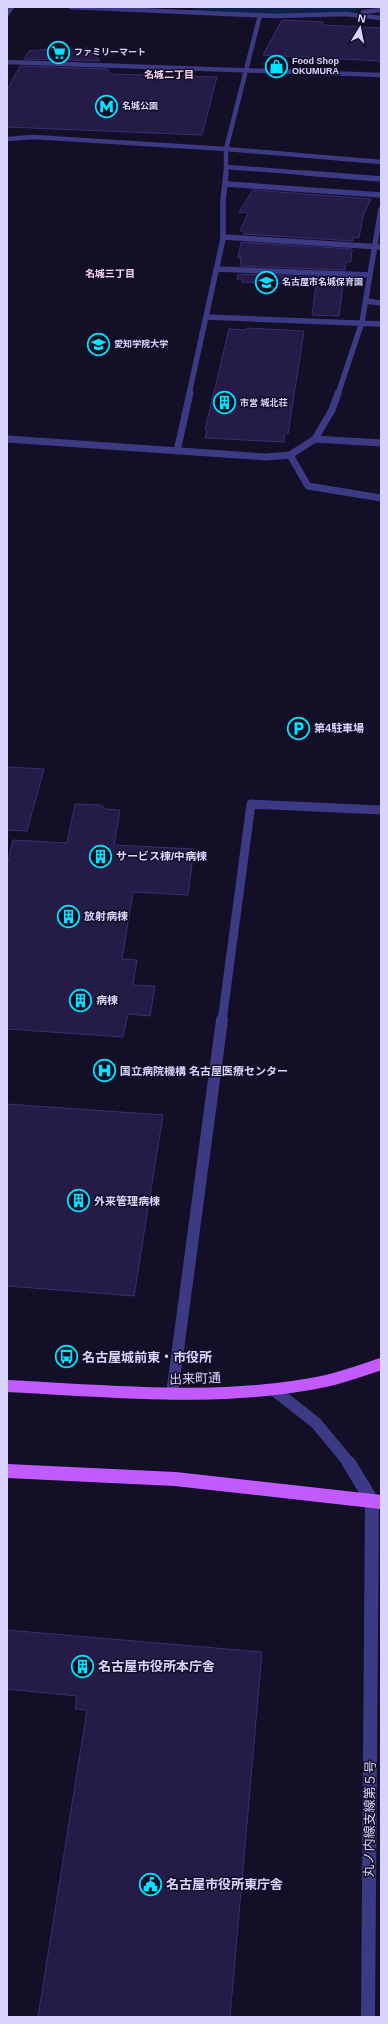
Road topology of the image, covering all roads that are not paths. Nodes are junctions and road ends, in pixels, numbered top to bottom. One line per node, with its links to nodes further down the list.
1 (12, 7): 4 (street)
2 (71, 7): 6 (street)
3 (381, 10): 5 (street)
4 (7, 14)
5 (345, 14): 6 (street); 7 (street)
6 (260, 15): 9 (street)
7 (381, 18)
8 (7, 62): 9 (street)
9 (245, 69): 10 (street); 12 (street)
10 (381, 75)
11 (7, 139): 12 (street)
12 (226, 149): 13 (street); 14 (street)
13 (381, 162)
14 (227, 167): 15 (street); 16 (street)
15 (381, 179)
16 (226, 184): 17 (street); 19 (street)
17 (381, 195)
18 (381, 209): 20 (street)
19 (223, 237): 20 (street); 21 (street)
20 (378, 247): 22 (street)
21 (216, 269): 22 (street); 25 (street)
22 (370, 275): 23 (street)
23 (366, 301): 24 (street); 26 (street)
24 (381, 302)
25 (206, 317): 26 (street); 31 (street)
26 (362, 322): 27 (street); 29 (street)
27 (381, 324)
28 (7, 439): 31 (street)
29 (315, 439): 30 (street); 32 (street)
30 (381, 443)
31 (176, 451): 32 (street)
32 (290, 455): 33 (street)
33 (381, 498)
34 (381, 810): 38 (street)
35 (381, 1364): 37 (main road, 出来町通)
36 (7, 1386): 38 (main road, 出来町通)
37 (274, 1390): 38 (main road, 出来町通); 40 (street)
38 (172, 1394)
39 (7, 1471): 40 (main road)
40 (377, 1501): 41 (street, 丸ノ内線支線第５号)
41 (368, 2017)

